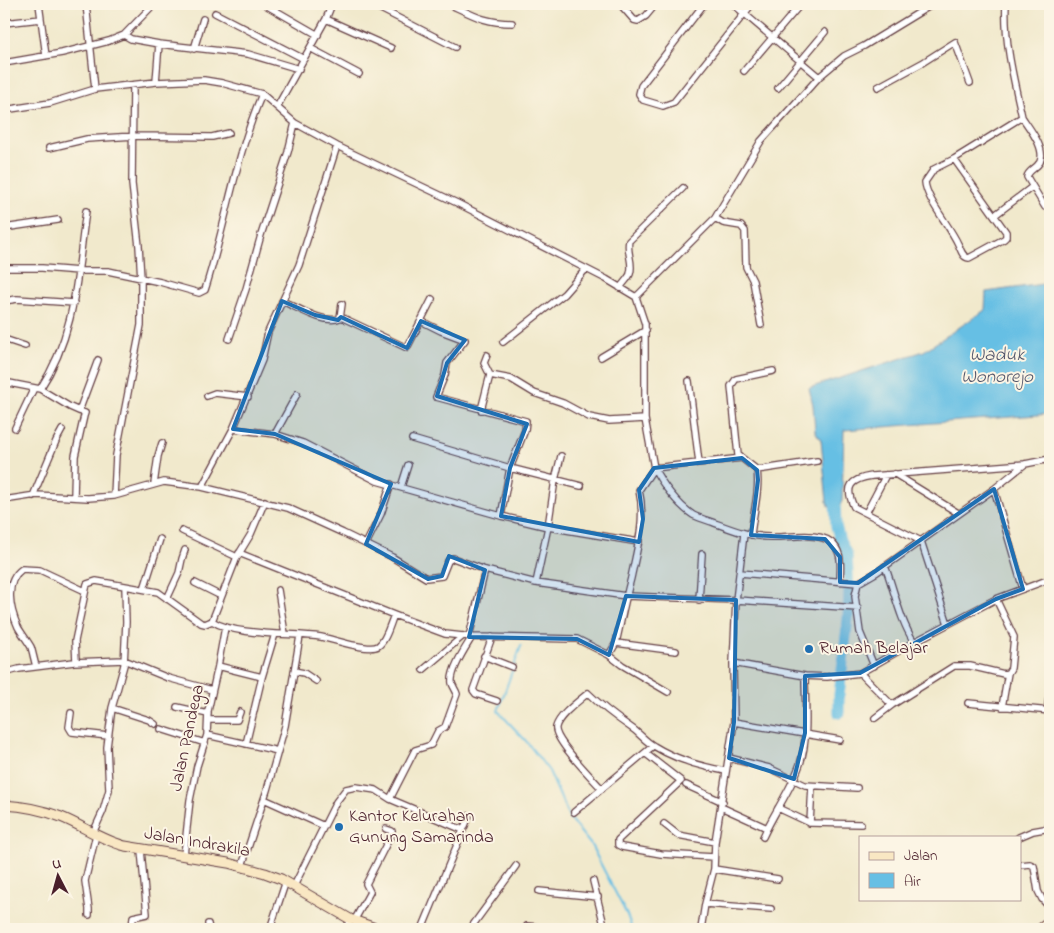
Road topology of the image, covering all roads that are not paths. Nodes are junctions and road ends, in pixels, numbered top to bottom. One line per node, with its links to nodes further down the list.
1 (39, 4): 20 (street)
2 (86, 4): 30 (street)
3 (264, 4): 27 (street)
4 (332, 4): 22 (street)
5 (371, 4): 31 (street)
6 (449, 4): 23 (street)
7 (620, 4): 8 (street)
8 (656, 4)
9 (704, 4): 19 (street)
10 (733, 4): 19 (street)
11 (752, 4): 19 (street)
12 (915, 4): 17 (street)
13 (932, 4): 17 (street)
14 (1006, 4): 52 (street)
15 (149, 5): 26 (street)
16 (800, 5): 28 (street)
17 (921, 11): 42 (street)
18 (215, 13): 36 (street)
19 (744, 13): 28 (street)
20 (41, 19): 24 (street); 35 (street)
21 (203, 19): 34 (street)
22 (326, 19): 27 (street); 33 (street)
23 (512, 23)
24 (4, 24)
25 (826, 32): 37 (street)
26 (124, 35): 29 (street); 30 (street)
27 (318, 35): 32 (street)
28 (772, 37): 37 (street); 40 (street)
29 (159, 44): 34 (street); 43 (street)
30 (91, 46): 35 (street); 48 (street)
31 (455, 47)
32 (310, 48): 36 (street); 41 (street)
33 (391, 48)
34 (194, 49): 39 (street)
35 (46, 56): 38 (street)
36 (304, 59): 39 (street)
37 (800, 61): 42 (street); 47 (street)
38 (4, 63)
39 (299, 69): 50 (street)
40 (744, 71)
41 (360, 74)
42 (819, 77): 64 (street)
43 (156, 82): 45 (street); 49 (street)
44 (970, 83): 46 (street)
45 (134, 85): 48 (street); 55 (street)
46 (878, 87)
47 (778, 88)
48 (95, 89): 51 (street)
49 (262, 94): 50 (street); 70 (street)
50 (277, 108): 53 (street)
51 (4, 110)
52 (1022, 117): 58 (street); 59 (street)
53 (295, 123): 56 (street); 83 (street)
54 (229, 133): 55 (street)
55 (134, 136): 57 (street); 70 (street)
56 (337, 146): 68 (street); 75 (street)
57 (49, 148)
58 (954, 159): 63 (street); 63 (street)
59 (1032, 187): 61 (street); 63 (street)
60 (683, 188): 71 (street)
61 (1045, 207)
62 (86, 211): 69 (street)
63 (995, 215)
64 (715, 218): 72 (street); 80 (street)
65 (58, 220): 66 (street)
66 (4, 228)
67 (4, 268): 69 (street)
68 (586, 269): 71 (street); 84 (street)
69 (79, 271): 70 (street); 76 (street)
70 (141, 279): 126 (street)
71 (620, 288): 72 (street)
72 (636, 297): 81 (street)
73 (432, 300): 79 (street)
74 (4, 301): 76 (street)
75 (282, 301): 78 (street); 96 (street)
76 (74, 303): 93 (street)
77 (342, 304): 78 (street)
78 (341, 317): 79 (street)
79 (421, 321): 97 (street)
80 (761, 326)
81 (646, 330): 87 (street); 99 (street)
82 (4, 339): 85 (street)
83 (229, 339)
84 (503, 342)
85 (25, 346)
86 (486, 354): 90 (street)
87 (601, 357)
88 (98, 360): 98 (street)
89 (773, 371): 107 (street)
90 (490, 375): 97 (street); 99 (street)
91 (689, 381): 110 (street)
92 (4, 382): 93 (street)
93 (37, 389): 98 (street); 100 (street)
94 (297, 394): 103 (street)
95 (207, 396): 96 (street)
96 (248, 397): 101 (street)
97 (481, 410): 113 (street)
98 (79, 411): 127 (street)
99 (645, 419): 114 (street)
100 (15, 428)
101 (233, 429): 103 (street); 122 (street)
102 (62, 430): 125 (street)
103 (275, 434): 120 (street)
104 (412, 439): 113 (street)
105 (162, 443): 119 (street)
106 (561, 456): 118 (street)
107 (742, 458): 110 (street); 115 (street)
108 (1050, 459): 111 (street)
109 (817, 461): 115 (street)
110 (699, 463): 114 (street)
111 (1025, 464): 116 (street); 124 (street)
112 (408, 465): 123 (street)
113 (510, 468): 118 (street); 132 (street)
114 (654, 468): 135 (street); 139 (street)
115 (757, 470): 136 (street)
116 (894, 474): 117 (street); 131 (street)
117 (886, 475): 130 (street); 130 (street)
118 (555, 480): 121 (street); 133 (street)
119 (154, 484): 122 (street); 126 (street)
120 (391, 484): 123 (street); 140 (street)
121 (581, 486)
122 (202, 487): 129 (street)
123 (401, 487): 132 (street)
124 (994, 489): 131 (street); 154 (street)
125 (33, 496): 127 (street); 128 (street)
126 (114, 496): 127 (street)
127 (74, 497)
128 (4, 500)
129 (265, 501): 140 (street); 143 (street)
130 (866, 513): 138 (street)
131 (958, 513): 138 (street)
132 (501, 516): 133 (street)
133 (548, 528): 139 (street); 150 (street)
134 (182, 531): 143 (street)
135 (744, 534): 136 (street); 146 (street)
136 (751, 535): 148 (street)
137 (160, 539): 153 (street)
138 (921, 541): 144 (street); 168 (street)
139 (639, 542): 160 (street)
140 (366, 544): 145 (street)
141 (185, 550): 161 (street)
142 (702, 554): 163 (street)
143 (238, 555): 159 (street); 166 (street)
144 (886, 566): 151 (street); 175 (street)
145 (485, 570): 150 (street); 173 (street)
146 (740, 573): 148 (street); 164 (street)
147 (1050, 579): 154 (street)
148 (841, 582): 151 (street)
149 (195, 583): 159 (street)
150 (536, 583): 160 (street)
151 (857, 583): 165 (street)
152 (125, 586): 153 (street); 155 (street); 180 (street)
153 (144, 589): 161 (street)
154 (1023, 589): 162 (street)
155 (85, 590): 158 (street); 181 (street)
156 (278, 590): 171 (street)
157 (4, 591): 158 (street)
158 (10, 594): 183 (street)
159 (221, 596): 167 (street)
160 (626, 596): 163 (street); 176 (street)
161 (167, 599): 167 (street)
162 (996, 599): 168 (street); 191 (street)
163 (699, 600): 164 (street)
164 (736, 600): 165 (street); 182 (street)
165 (857, 608): 185 (street)
166 (394, 616): 172 (street); 173 (street)
167 (212, 621): 169 (street)
168 (948, 624): 175 (street)
169 (224, 627): 170 (street); 184 (street, Jalan Pandega)
170 (274, 634): 171 (street); 193 (street)
171 (285, 634): 172 (street)
172 (300, 636): 188 (street)
173 (468, 637): 174 (street); 187 (street); 230 (street)
174 (492, 637): 178 (street); 179 (street)
175 (914, 642): 185 (street)
176 (616, 643): 177 (street); 178 (street)
177 (676, 651)
178 (609, 655): 197 (street)
179 (484, 656): 186 (street); 198 (street)
180 (124, 660): 181 (street); 195 (street); 203 (street)
181 (76, 661): 183 (street)
182 (733, 663): 192 (street); 209 (street)
183 (36, 666): 189 (street)
184 (218, 666): 193 (street); 195 (street, Jalan Pandega)
185 (874, 666): 190 (street)
186 (512, 667)
187 (423, 670)
188 (294, 671): 194 (street); 219 (street)
189 (4, 673)
190 (860, 673): 192 (street); 200 (street)
191 (1008, 673): 200 (street); 202 (street)
192 (805, 676): 212 (street)
193 (262, 677): 217 (street)
194 (316, 681)
195 (212, 690): 207 (street, Jalan Pandega)
196 (1050, 690): 204 (street)
197 (668, 692)
198 (497, 701)
199 (968, 703): 202 (street)
200 (892, 704): 208 (street)
201 (177, 707): 207 (street)
202 (1002, 707): 204 (street)
203 (112, 708): 210 (street); 214 (street)
204 (1048, 711)
205 (240, 712): 207 (street)
206 (71, 713): 214 (street)
207 (208, 717): 213 (street, Jalan Pandega)
208 (875, 718)
209 (734, 722): 212 (street); 221 (street)
210 (155, 724)
211 (161, 729): 216 (street)
212 (805, 733): 215 (street); 223 (street)
213 (207, 735): 216 (street, Jalan Pandega); 217 (street)
214 (108, 736): 245 (street)
215 (840, 740)
216 (205, 743): 250 (street, Jalan Pandega)
217 (246, 744): 219 (street)
218 (653, 746): 220 (street); 222 (street); 227 (street)
219 (278, 750): 229 (street)
220 (645, 753): 227 (street); 251 (street)
221 (729, 758): 222 (street); 223 (street)
222 (726, 771): 231 (street)
223 (794, 779): 225 (street); 234 (street)
224 (686, 785): 231 (street)
225 (812, 786): 226 (street); 238 (street)
226 (857, 788)
227 (602, 789): 235 (street)
228 (1050, 790): 232 (street)
229 (264, 799): 240 (street); 253 (street)
230 (390, 799): 240 (street); 244 (street)
231 (722, 804): 241 (street); 248 (street)
232 (1050, 804)
233 (4, 805): 245 (street, Jalan Indrakila)
234 (778, 808): 238 (street); 241 (street)
235 (574, 812)
236 (469, 816): 244 (street)
237 (664, 824): 248 (street)
238 (810, 824): 239 (street)
239 (861, 824)
240 (324, 826): 258 (street)
241 (767, 828): 247 (street)
242 (1050, 828): 246 (street)
243 (386, 829): 265 (street)
244 (463, 830): 272 (street)
245 (94, 834): 249 (street, Jalan Indrakila); 264 (street)
246 (1020, 836)
247 (763, 837)
248 (715, 842): 251 (street)
249 (141, 850): 250 (street, Jalan Indrakila); 268 (street)
250 (184, 855): 253 (street, Jalan Indrakila)
251 (714, 856): 255 (street)
252 (1022, 864): 262 (street)
253 (242, 866): 258 (street, Jalan Indrakila)
254 (516, 866): 273 (street)
255 (714, 869): 256 (street); 261 (street)
256 (778, 879)
257 (593, 881): 260 (street)
258 (290, 884): 265 (street, Jalan Indrakila); 269 (street)
259 (539, 891): 260 (street)
260 (598, 897): 275 (street)
261 (705, 904): 263 (street); 276 (street)
262 (1050, 908)
263 (771, 909)
264 (89, 915)
265 (352, 920): 270 (street); 271 (street, Jalan Indrakila)
266 (1050, 921): 277 (street)
267 (527, 926): 274 (street)
268 (132, 929)
269 (270, 929)
270 (346, 929)
271 (378, 929)
272 (422, 929)
273 (470, 929)
274 (559, 929)
275 (605, 929)
276 (701, 929)
277 (1040, 929)

